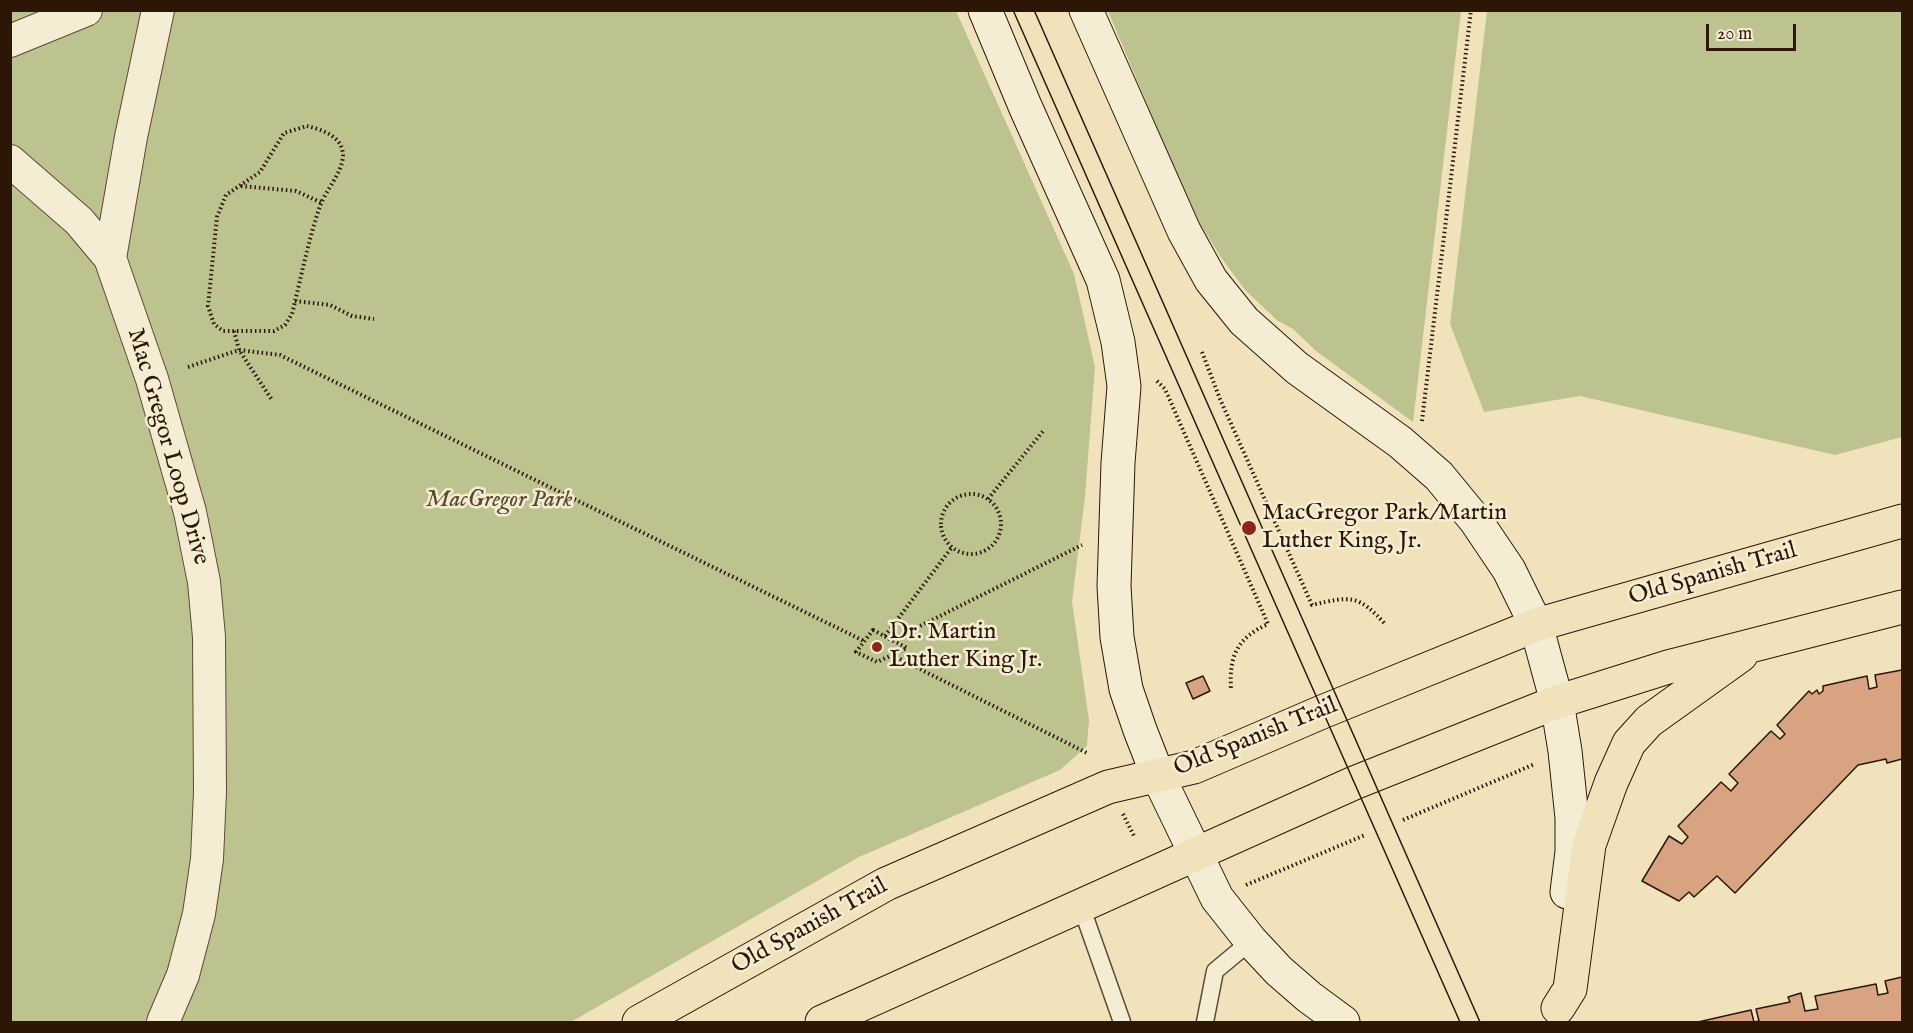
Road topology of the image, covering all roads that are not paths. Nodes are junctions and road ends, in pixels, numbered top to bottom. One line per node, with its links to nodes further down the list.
1 (86, 10): 5 (street)
2 (158, 10): 7 (street)
3 (985, 10): 13 (main road)
4 (1086, 10): 10 (main road)
5 (10, 41)
6 (10, 161): 7 (street, Mac Gregor Loop Drive)
7 (110, 258): 18 (street, Mac Gregor Loop Drive)
8 (1902, 521): 10 (main road, Old Spanish Trail)
9 (1902, 607): 11 (main road)
10 (1536, 625): 12 (main road); 13 (main road, Old Spanish Trail)
11 (1756, 644): 12 (main road); 17 (main road)
12 (1557, 702): 14 (main road); 17 (main road)
13 (1158, 776): 14 (main road); 19 (main road, Old Spanish Trail)
14 (1194, 854): 15 (main road); 16 (main road)
15 (1081, 906): 20 (main road); 21 (lane)
16 (1251, 941): 22 (lane); 23 (main road)
17 (1558, 1015)
18 (163, 1023)
19 (639, 1023)
20 (822, 1023)
21 (1122, 1023)
22 (1205, 1023)
23 (1343, 1023)

